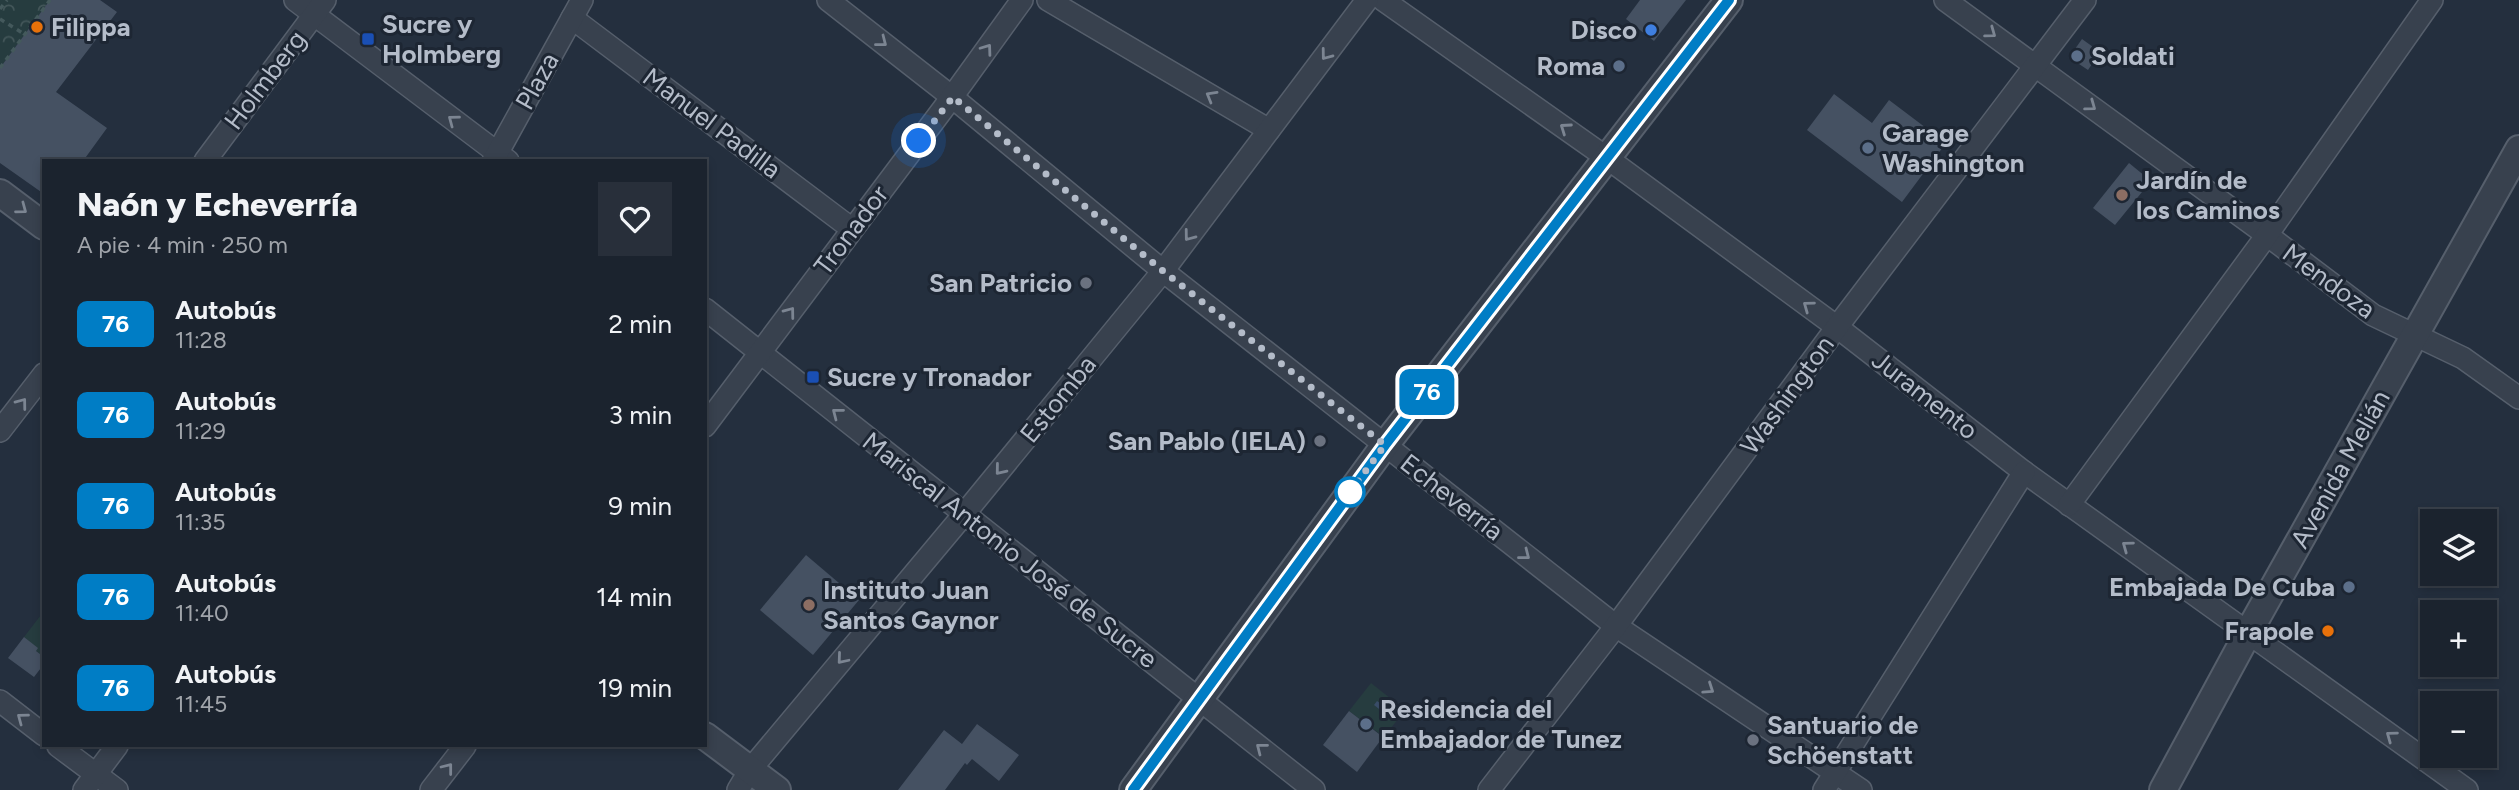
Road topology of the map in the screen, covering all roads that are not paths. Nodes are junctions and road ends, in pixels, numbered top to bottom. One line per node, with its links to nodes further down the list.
1 (295, 0): 11 (street)
2 (828, 0): 14 (street, Echeverría, one-way to 14)
3 (1022, 0): 14 (street, Tronador, one-way to 3)
4 (1048, 0): 15 (street, one-way to 4)
5 (1367, 0): 15 (street, Estomba, one-way to 15)
6 (1383, 0): 18 (street, Juramento, one-way to 6)
7 (1729, 0): 18 (street)
8 (1945, 0): 13 (street, Mendoza, one-way to 13)
9 (2085, 0): 13 (street, Washington)
10 (2432, 0): 23 (street)
11 (320, 7): 17 (street, one-way to 11); 19 (street, Holmberg)
12 (577, 9): 17 (street, Plaza); 22 (street, Manuel Padilla)
13 (2036, 66): 23 (street, Mendoza, one-way to 23); 26 (street, Washington)
14 (953, 97): 22 (street, Tronador); 24 (street, Echeverría)
15 (1269, 130): 24 (street, Estomba, one-way to 24)
16 (2519, 149): 27 (street, Avenida Melián)
17 (499, 158)
18 (1607, 158): 26 (street, Juramento, one-way to 18); 33 (street)
19 (206, 159)
20 (0, 193): 21 (street, one-way to 21)
21 (42, 224)
22 (852, 229): 28 (street, Tronador, one-way to 22)
23 (2267, 235): 27 (street, Mendoza); 35 (street)
24 (1163, 271): 33 (street, Echeverría); 36 (street, Estomba, one-way to 36)
25 (707, 310): 28 (street, Mariscal Antonio José de Sucre)
26 (1837, 327): 34 (street, Juramento); 37 (street, Washington)
27 (2415, 335): 30 (street, Mendoza); 38 (street, Avenida Melián)
28 (761, 351): 31 (street, Tronador); 36 (street, Mariscal Antonio José de Sucre, one-way to 28)
29 (42, 377): 32 (street, one-way to 29)
30 (2519, 398)
31 (707, 423)
32 (0, 431)
33 (1385, 445): 37 (street, Echeverría, one-way to 37); 39 (street)
34 (2024, 472): 35 (street, Juramento); 47 (street)
35 (2069, 505): 38 (street, Juramento, one-way to 35)
36 (965, 513): 39 (street, Mariscal Antonio José de Sucre); 46 (street, Estomba, one-way to 46)
37 (1616, 626): 47 (street, Echeverría, one-way to 47); 54 (street, Washington)
38 (2248, 633): 56 (street, Avenida Melián); 57 (street, Juramento, one-way to 38)
39 (1198, 699): 52 (street); 53 (street, Mariscal Antonio José de Sucre, one-way to 39)
40 (0, 701): 41 (street, one-way to 40)
41 (42, 733)
42 (707, 738): 46 (street)
43 (59, 747): 48 (street)
44 (116, 747): 48 (street)
45 (464, 747): 50 (street, one-way to 45)
46 (744, 780): 51 (street)
47 (1829, 781): 55 (street, Echeverría)
48 (90, 782): 49 (street)
49 (117, 790)
50 (430, 790)
51 (777, 790)
52 (1133, 790)
53 (1314, 790)
54 (1489, 790)
55 (1861, 790)
56 (2164, 790)
57 (2467, 790)

